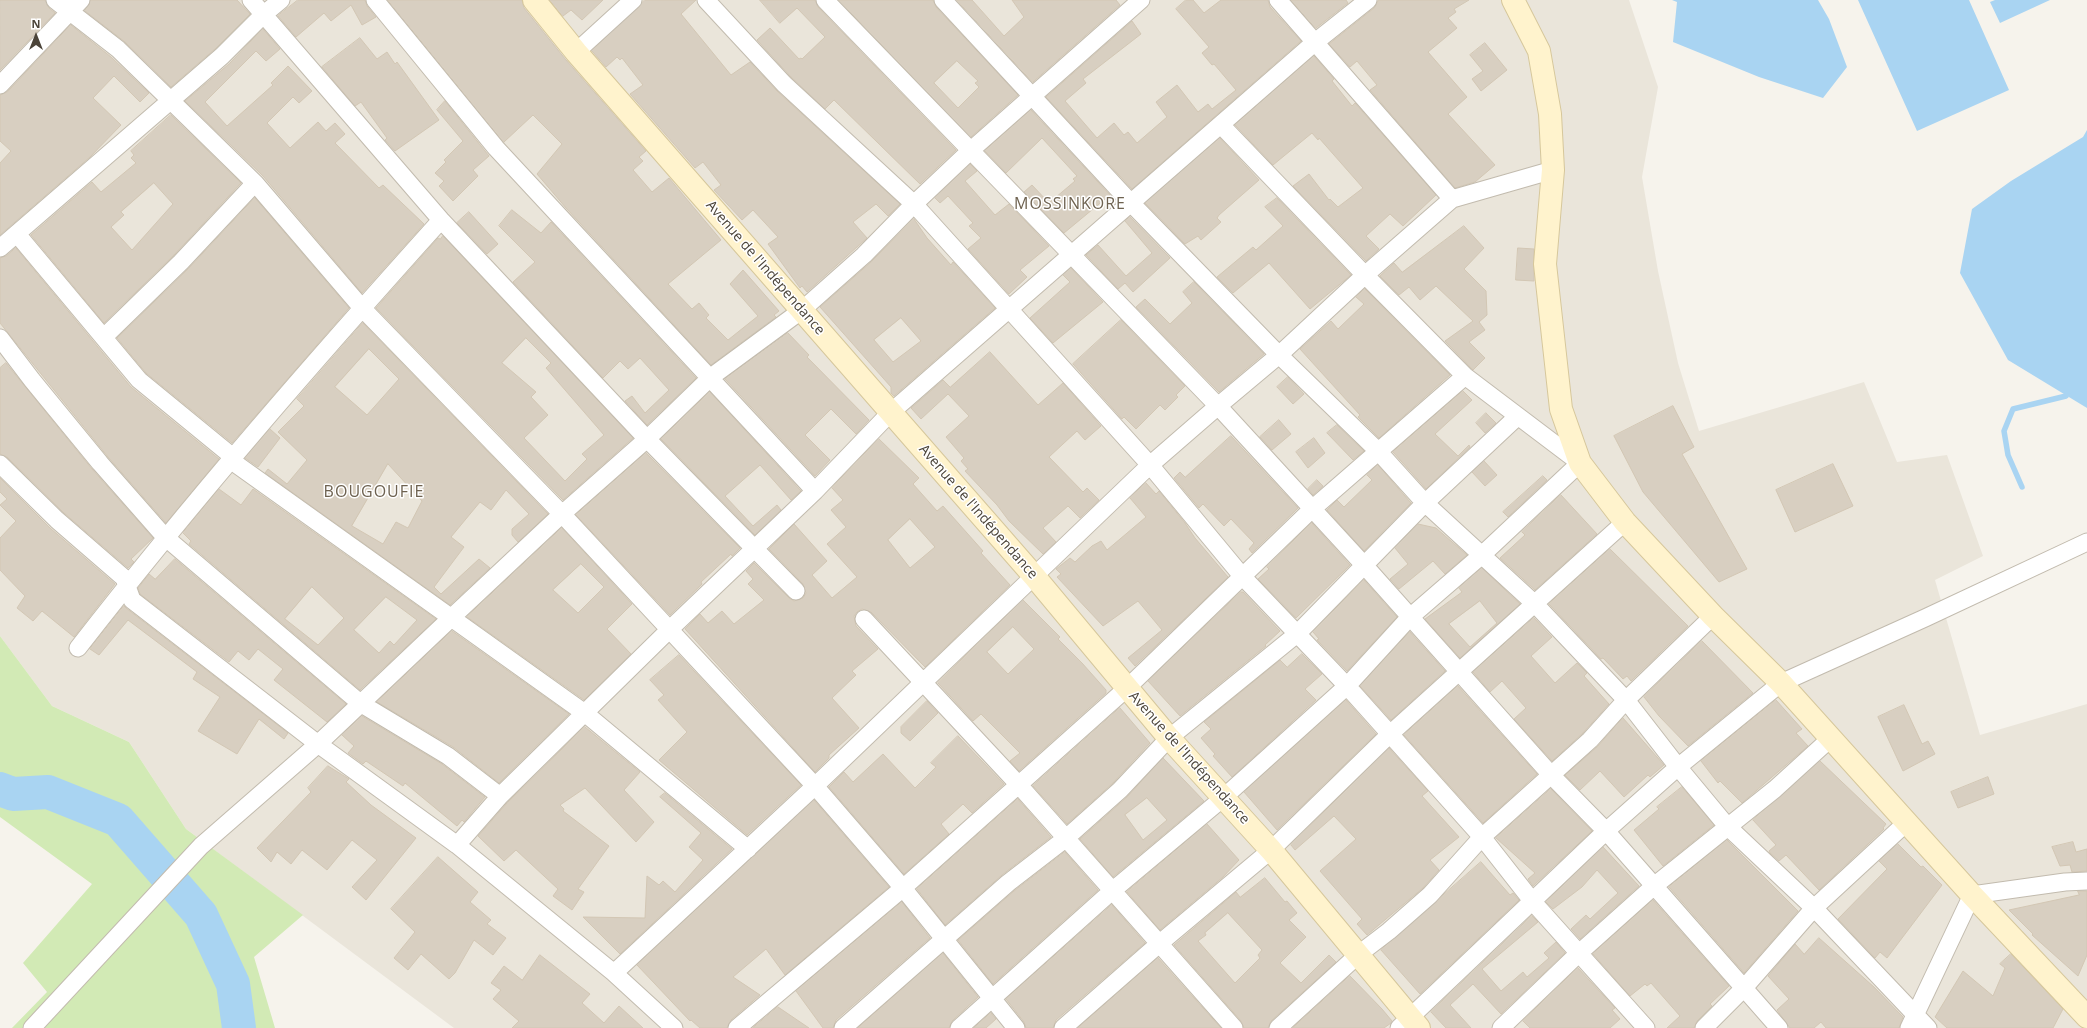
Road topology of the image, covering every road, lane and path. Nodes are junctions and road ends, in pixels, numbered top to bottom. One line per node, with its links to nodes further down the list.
1 (55, 0): 14 (street)
2 (251, 0): 15 (street)
3 (281, 0): 15 (street)
4 (375, 0): 40 (street)
5 (534, 0): 17 (main road, Avenue de l'Indépendance)
6 (633, 0): 17 (street)
7 (706, 0): 27 (street)
8 (825, 0): 22 (street)
9 (943, 0): 19 (street)
10 (1141, 0): 19 (street)
11 (1278, 0): 16 (street)
12 (1368, 0): 16 (street)
13 (1513, 0): 23 (main road)
14 (76, 6): 18 (street); 20 (street)
15 (263, 15): 20 (street); 28 (street)
16 (1314, 43): 21 (street); 25 (street)
17 (576, 52): 35 (main road, Avenue de l'Indépendance)
18 (0, 85)
19 (1032, 95): 22 (street); 26 (street)
20 (172, 99): 24 (street); 29 (street)
21 (1221, 124): 26 (street); 32 (street)
22 (970, 151): 27 (street); 31 (street)
23 (1553, 170): 25 (street); 47 (main road)
24 (255, 183): 33 (street); 36 (street)
25 (1452, 199): 32 (street)
26 (1131, 203): 31 (street); 38 (street)
27 (914, 204): 34 (street); 35 (street)
28 (441, 220): 33 (street); 44 (street)
29 (17, 234): 30 (street); 36 (street)
30 (0, 248)
31 (1071, 256): 34 (street); 41 (street)
32 (1365, 275): 38 (street); 39 (street)
33 (362, 308): 46 (street); 53 (street)
34 (1009, 309): 42 (street); 49 (street)
35 (802, 310): 40 (street); 42 (main road, Avenue de l'Indépendance)
36 (104, 337): 46 (street)
37 (0, 338): 55 (street)
38 (1279, 355): 41 (street); 45 (street)
39 (1465, 376): 43 (street); 45 (street)
40 (711, 377): 44 (street); 50 (street)
41 (1218, 406): 49 (street); 52 (street)
42 (890, 413): 50 (street); 60 (main road, Avenue de l'Indépendance)
43 (1518, 416): 47 (street); 51 (street)
44 (647, 439): 53 (street); 57 (street)
45 (1378, 451): 51 (street); 52 (street)
46 (233, 457): 55 (street); 66 (street)
47 (1580, 463): 54 (main road); 58 (street)
48 (0, 464): 62 (street)
49 (1150, 465): 60 (street); 61 (street)
50 (815, 491): 57 (street)
51 (1425, 503): 58 (street); 59 (street)
52 (1311, 510): 59 (street); 61 (street)
53 (562, 514): 66 (street); 69 (street)
54 (1625, 522): 64 (street); 65 (main road)
55 (165, 537): 62 (street); 78 (street)
56 (2087, 542): 74 (street)
57 (756, 549): 63 (street); 69 (street)
58 (1483, 554): 64 (street); 67 (street)
59 (1364, 566): 67 (street); 70 (street)
60 (1034, 576): 73 (street); 76 (main road, Avenue de l'Indépendance)
61 (1242, 576): 70 (street); 76 (street)
62 (126, 586): 71 (street); 83 (street)
63 (796, 591)
64 (1535, 604): 72 (street); 77 (street)
65 (1713, 616): 74 (main road); 77 (street)
66 (451, 618): 78 (street); 79 (street)
67 (1409, 618): 72 (street); 75 (street)
68 (864, 619): 73 (street)
69 (669, 630): 79 (street); 87 (street)
70 (1297, 634): 75 (street); 81 (street)
71 (78, 648)
72 (1458, 672): 80 (street); 85 (street)
73 (922, 682): 86 (street); 87 (street)
74 (1781, 683): 82 (main road); 84 (street)
75 (1347, 686): 80 (street); 89 (street)
76 (1127, 688): 81 (main road, Avenue de l'Indépendance); 86 (street)
77 (1626, 700): 84 (street); 85 (street)
78 (360, 703): 83 (street); 88 (street)
79 (586, 714): 88 (street); 96 (street)
80 (1390, 734): 93 (street); 97 (street)
81 (1169, 738): 89 (main road, Avenue de l'Indépendance); 94 (street)
82 (1831, 738): 90 (main road); 91 (street)
83 (318, 744): 95 (street); 115 (street)
84 (1678, 767): 91 (street); 92 (street)
85 (1552, 776): 92 (street); 93 (street)
86 (1018, 784): 94 (street); 100 (street)
87 (815, 786): 96 (street); 100 (street)
88 (500, 796): 95 (street)
89 (1224, 798): 97 (main road, Avenue de l'Indépendance); 101 (street)
90 (1906, 823): 102 (main road); 104 (street)
91 (1727, 826): 99 (street); 104 (street)
92 (1606, 831): 99 (street); 103 (street)
93 (1482, 837): 103 (street); 107 (street)
94 (1065, 839): 101 (street); 105 (street)
95 (458, 845): 109 (street)
96 (748, 849): 109 (street)
97 (1272, 850): 106 (street); 107 (main road, Avenue de l'Indépendance)
98 (2087, 881): 102 (street)
99 (1654, 886): 108 (street); 110 (street)
100 (903, 888): 105 (street); 117 (street)
101 (1112, 891): 106 (street); 111 (street)
102 (1972, 895): 112 (main road); 113 (street)
103 (1533, 902): 108 (street); 114 (street)
104 (1814, 908): 110 (street); 113 (street)
105 (944, 937): 111 (street); 118 (street)
106 (1160, 942): 121 (street); 122 (street)
107 (1359, 954): 114 (main road, Avenue de l'Indépendance); 123 (street)
108 (1578, 954): 124 (street); 125 (street)
109 (614, 973): 116 (street)
110 (1744, 988): 126 (street); 127 (street)
111 (993, 998): 119 (street); 120 (street)
112 (2087, 1017)
113 (1912, 1021): 128 (street)
114 (1409, 1025)
115 (32, 1028)
116 (674, 1028)
117 (737, 1028)
118 (843, 1028)
119 (959, 1028)
120 (1016, 1028)
121 (1062, 1028)
122 (1234, 1028)
123 (1278, 1028)
124 (1501, 1028)
125 (1646, 1028)
126 (1704, 1028)
127 (1779, 1028)
128 (1928, 1028)

